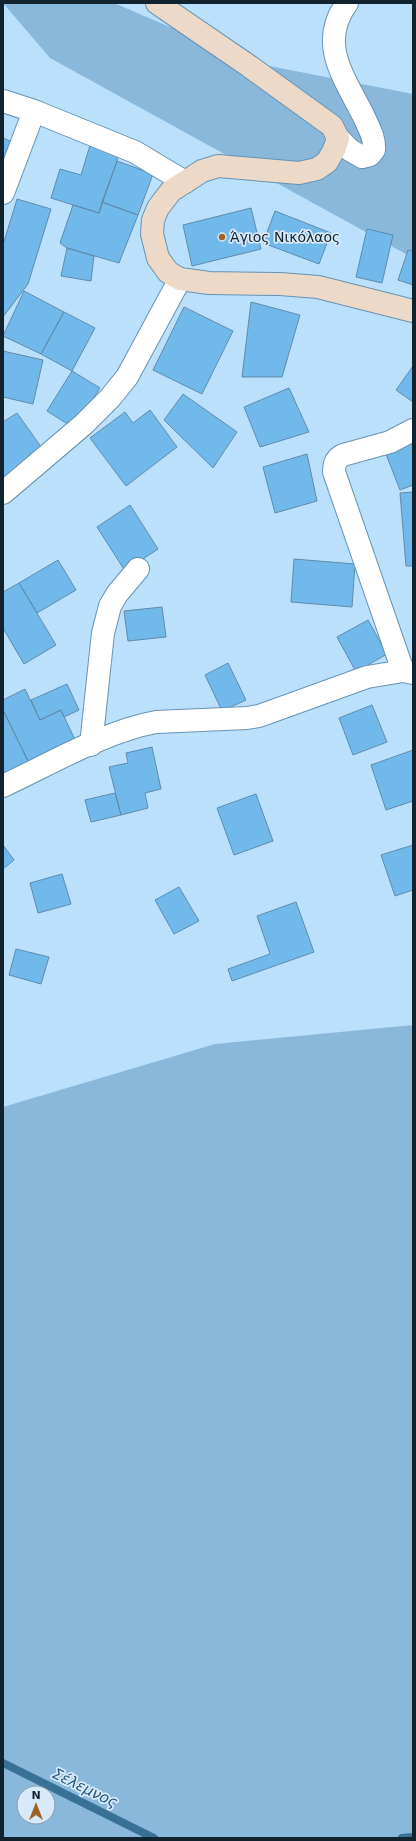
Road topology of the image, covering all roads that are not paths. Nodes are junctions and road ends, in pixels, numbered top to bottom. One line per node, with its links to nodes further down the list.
1 (157, 3): 5 (main road)
2 (347, 3): 5 (street)
3 (3, 101): 4 (street)
4 (34, 111): 6 (street); 7 (street)
5 (338, 138): 6 (main road)
6 (185, 182): 8 (main road)
7 (3, 193)
8 (180, 279): 9 (main road); 11 (street)
9 (413, 311)
10 (413, 430): 13 (street)
11 (3, 493)
12 (138, 569): 14 (street)
13 (408, 672): 14 (street)
14 (91, 745): 15 (street)
15 (3, 786)

